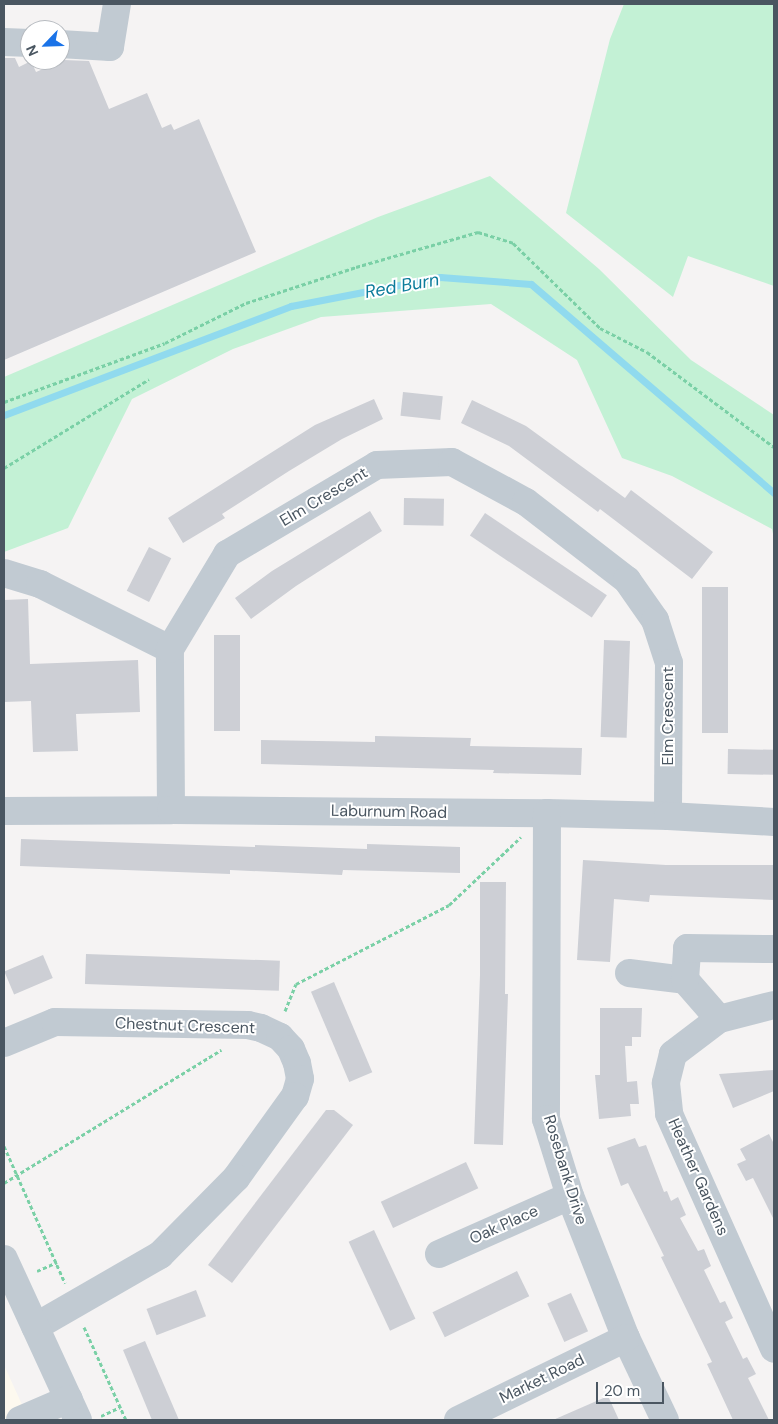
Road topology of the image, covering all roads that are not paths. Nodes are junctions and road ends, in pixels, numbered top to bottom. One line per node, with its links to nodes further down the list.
1 (117, 4): 4 (street)
2 (4, 42): 3 (street)
3 (20, 43)
4 (70, 45)
5 (4, 573): 6 (street)
6 (170, 649): 7 (street); 10 (street, Elm Crescent)
7 (170, 810): 8 (street, Laburnum Road); 9 (street, Laburnum Road)
8 (4, 811)
9 (547, 813): 10 (street, Laburnum Road); 18 (street, Rosebank Drive)
10 (668, 816): 11 (street, Laburnum Road)
11 (774, 822)
12 (774, 948): 14 (street)
13 (629, 973): 14 (street)
14 (685, 980): 16 (street)
15 (774, 1005): 16 (street, Heather Gardens)
16 (719, 1019): 23 (street, Heather Gardens)
17 (4, 1043): 21 (street, Chestnut Crescent)
18 (570, 1196): 19 (street, Oak Place); 22 (street, Rosebank Drive)
19 (439, 1254)
20 (4, 1260): 21 (street)
21 (35, 1327): 24 (street)
22 (626, 1338): 26 (street, Market Road); 27 (street, Rosebank Drive)
23 (774, 1349)
24 (74, 1410): 25 (street)
25 (20, 1420)
26 (458, 1420)
27 (665, 1420)

